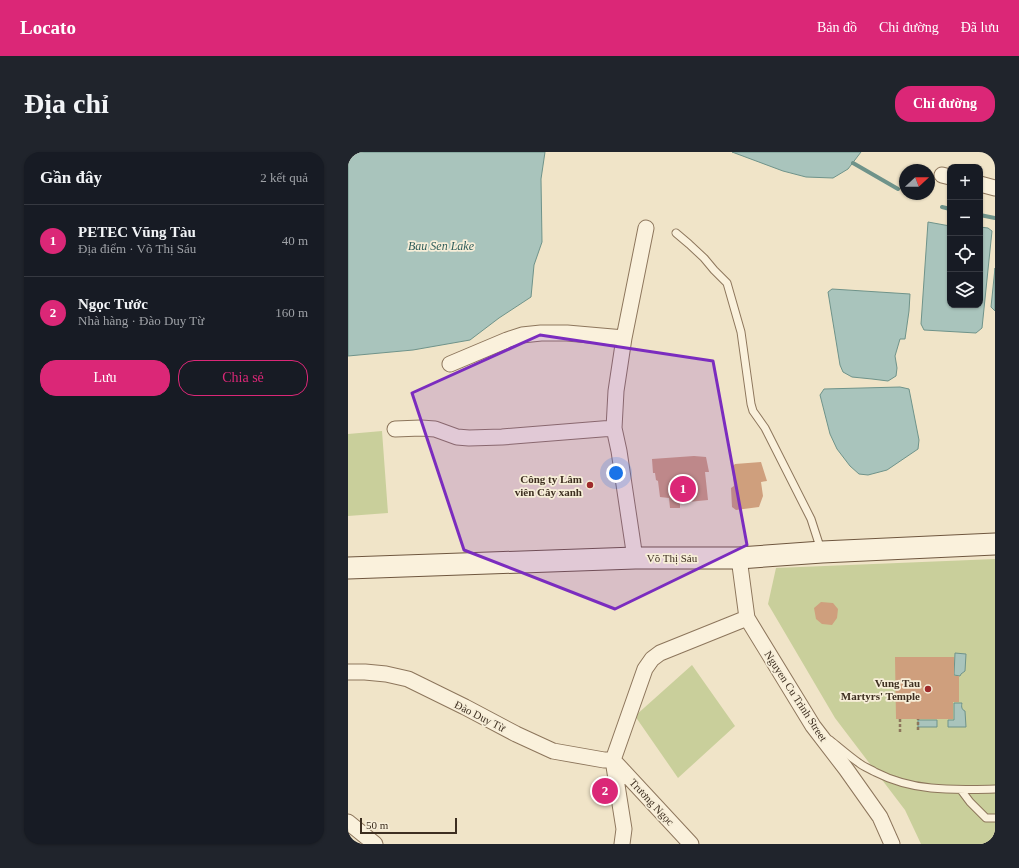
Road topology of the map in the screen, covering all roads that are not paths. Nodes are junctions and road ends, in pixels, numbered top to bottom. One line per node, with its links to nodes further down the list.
1 (983, 185): 2 (street)
2 (995, 188)
3 (646, 228): 5 (street)
4 (676, 234): 10 (lane)
5 (624, 338): 6 (street); 7 (street)
6 (450, 364)
7 (614, 428): 8 (street); 11 (street)
8 (395, 429)
9 (995, 544): 10 (main road, Võ Thị Sáu)
10 (822, 552): 12 (main road, Võ Thị Sáu)
11 (635, 558): 12 (main road, Võ Thị Sáu); 13 (main road, Võ Thị Sáu)
12 (739, 558): 14 (street, Nguyen Cu Trinh Street)
13 (348, 568)
14 (747, 618): 16 (street, Nguyen Cu Trinh Street); 17 (street)
15 (348, 672): 17 (street, Đào Duy Từ)
16 (813, 726): 19 (lane); 25 (street, Nguyen Cu Trinh Street)
17 (613, 760): 23 (street); 24 (street, Trương Ngọc)
18 (995, 789): 19 (lane)
19 (962, 790): 20 (lane)
20 (995, 818)
21 (348, 822): 22 (street)
22 (376, 844)
23 (622, 844)
24 (691, 844)
25 (892, 844)

